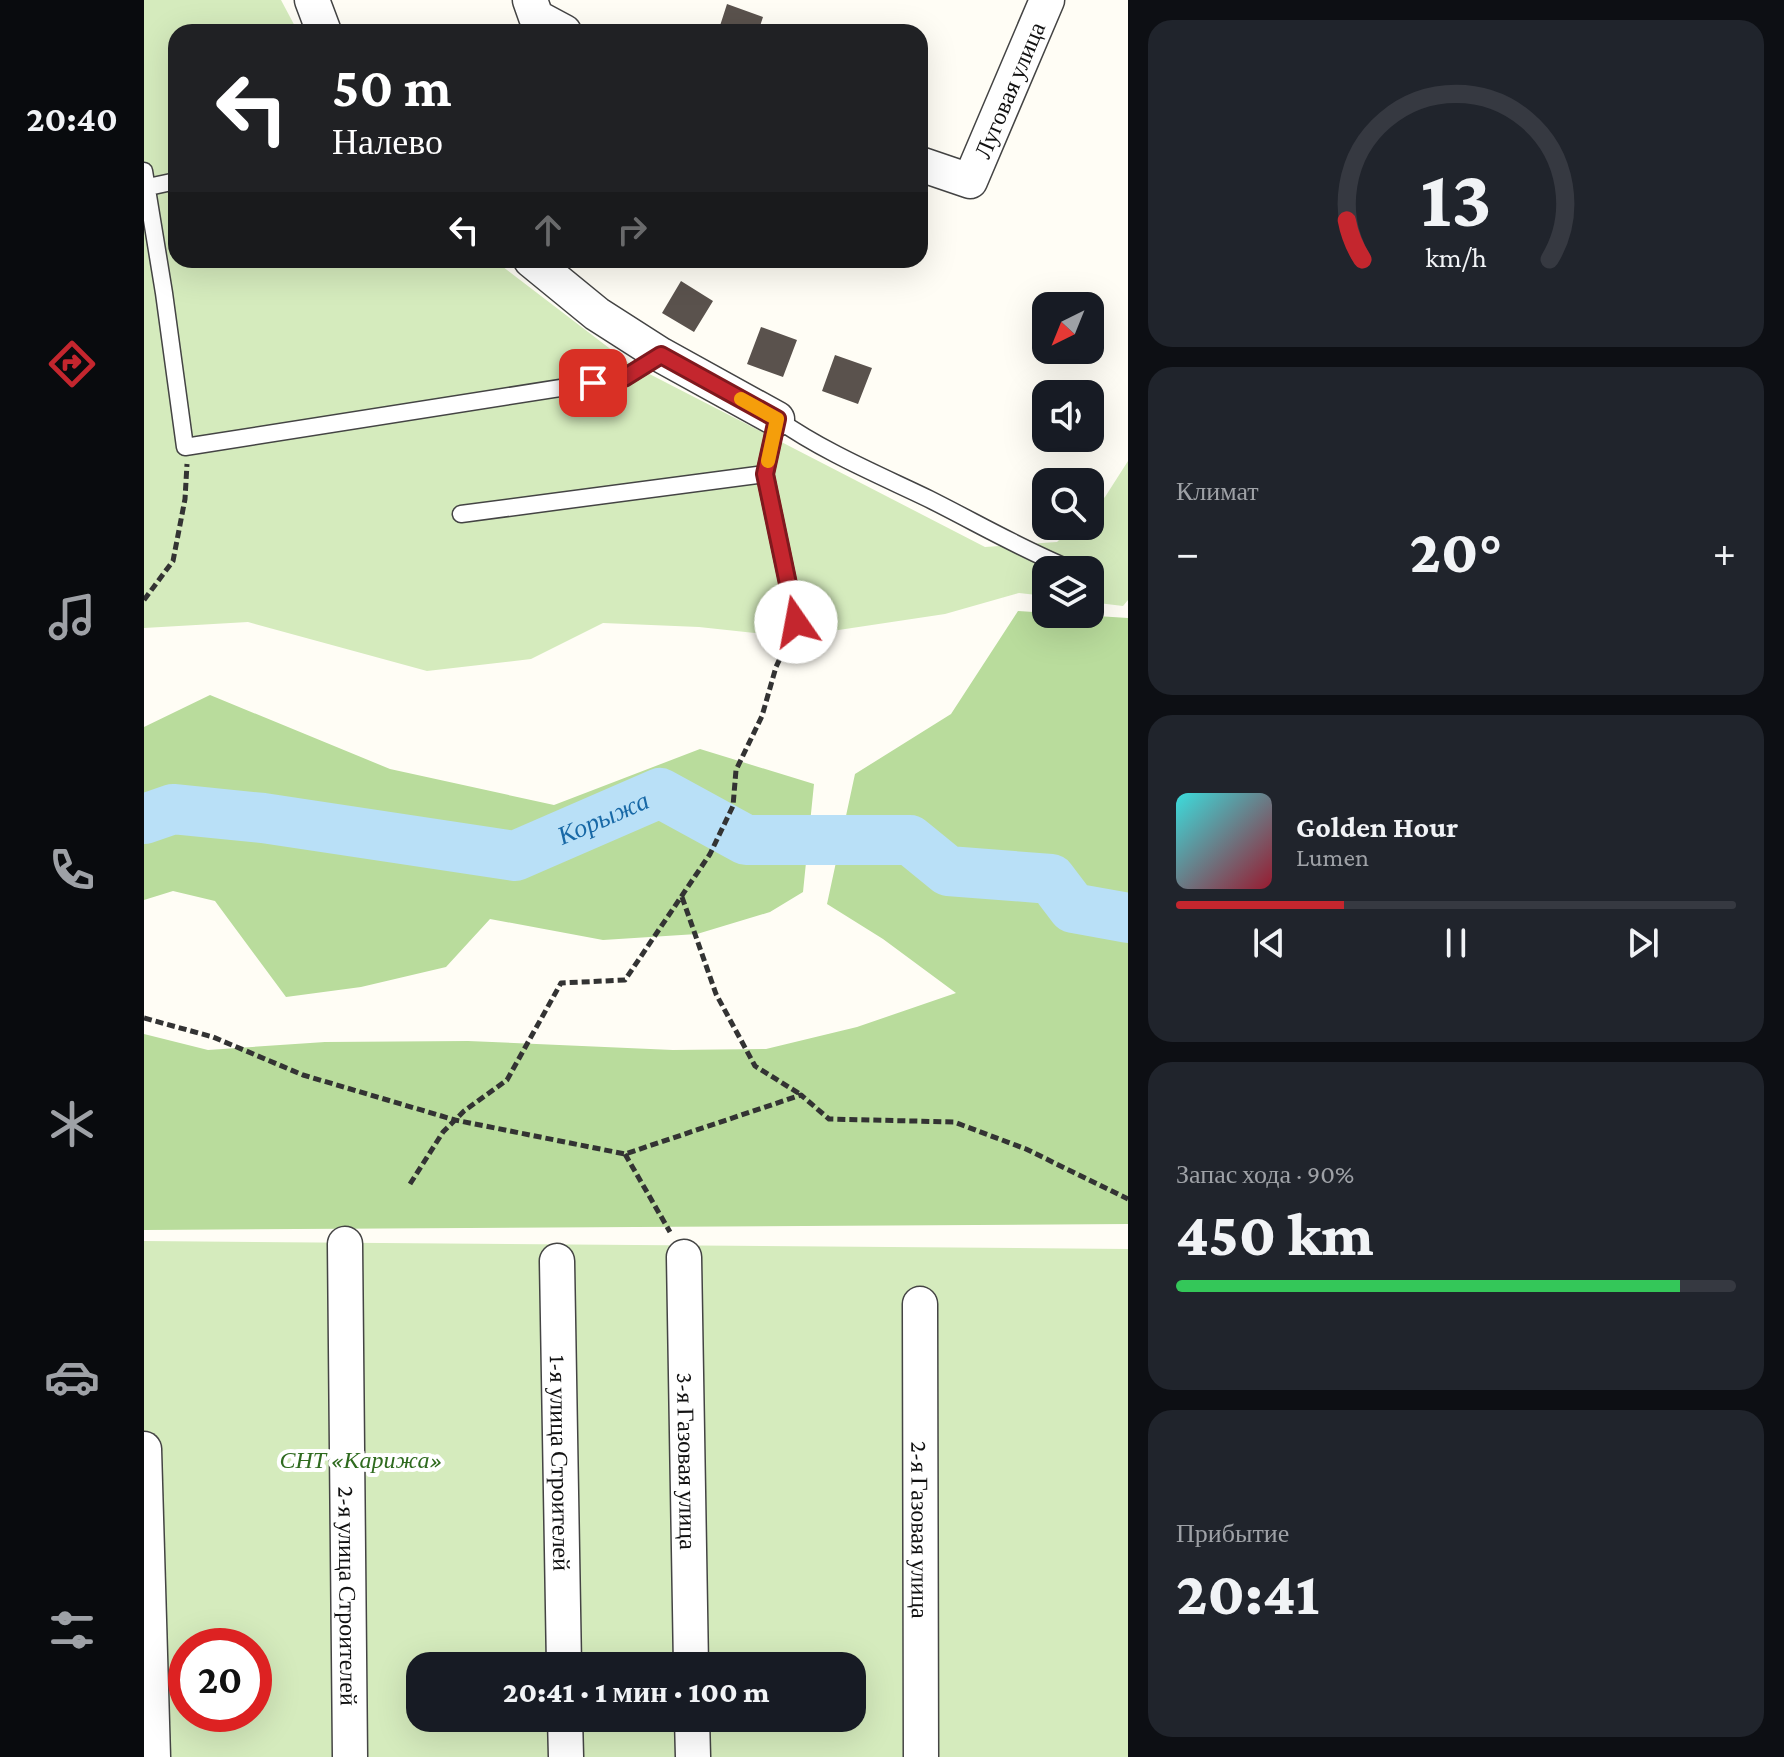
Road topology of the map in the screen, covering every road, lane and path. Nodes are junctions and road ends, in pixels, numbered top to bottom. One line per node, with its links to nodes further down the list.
1 (312, 0): 4 (street)
2 (530, 0): 5 (street)
3 (1047, 0): 6 (street, Луговая улица)
4 (321, 24)
5 (549, 24)
6 (928, 167)
7 (168, 181): 8 (lane)
8 (145, 182): 10 (lane)
9 (541, 268): 10 (street)
10 (661, 355): 11 (street)
11 (777, 419): 13 (lane); 15 (lane)
12 (188, 473): 16 (path)
13 (765, 474): 14 (lane); 17 (lane)
14 (461, 514)
15 (1038, 556)
16 (144, 600)
17 (796, 622): 18 (path)
18 (681, 896): 20 (path); 21 (path)
19 (144, 1018): 21 (path)
20 (801, 1095): 22 (path); 24 (path)
21 (455, 1120): 22 (path); 23 (path)
22 (625, 1154): 26 (path)
23 (410, 1184)
24 (1128, 1199)
25 (345, 1244): 35 (street, 2-я улица Строителей)
26 (684, 1257): 31 (street, 3-я Газовая улица)
27 (557, 1261): 30 (street, 1-я улица Строителей)
28 (920, 1304): 38 (street, 2-я Газовая улица)
29 (144, 1449): 34 (street)
30 (564, 1652)
31 (691, 1652)
32 (565, 1732): 36 (street)
33 (692, 1732): 37 (street)
34 (153, 1757)
35 (350, 1757)
36 (566, 1757)
37 (693, 1757)
38 (921, 1757)

